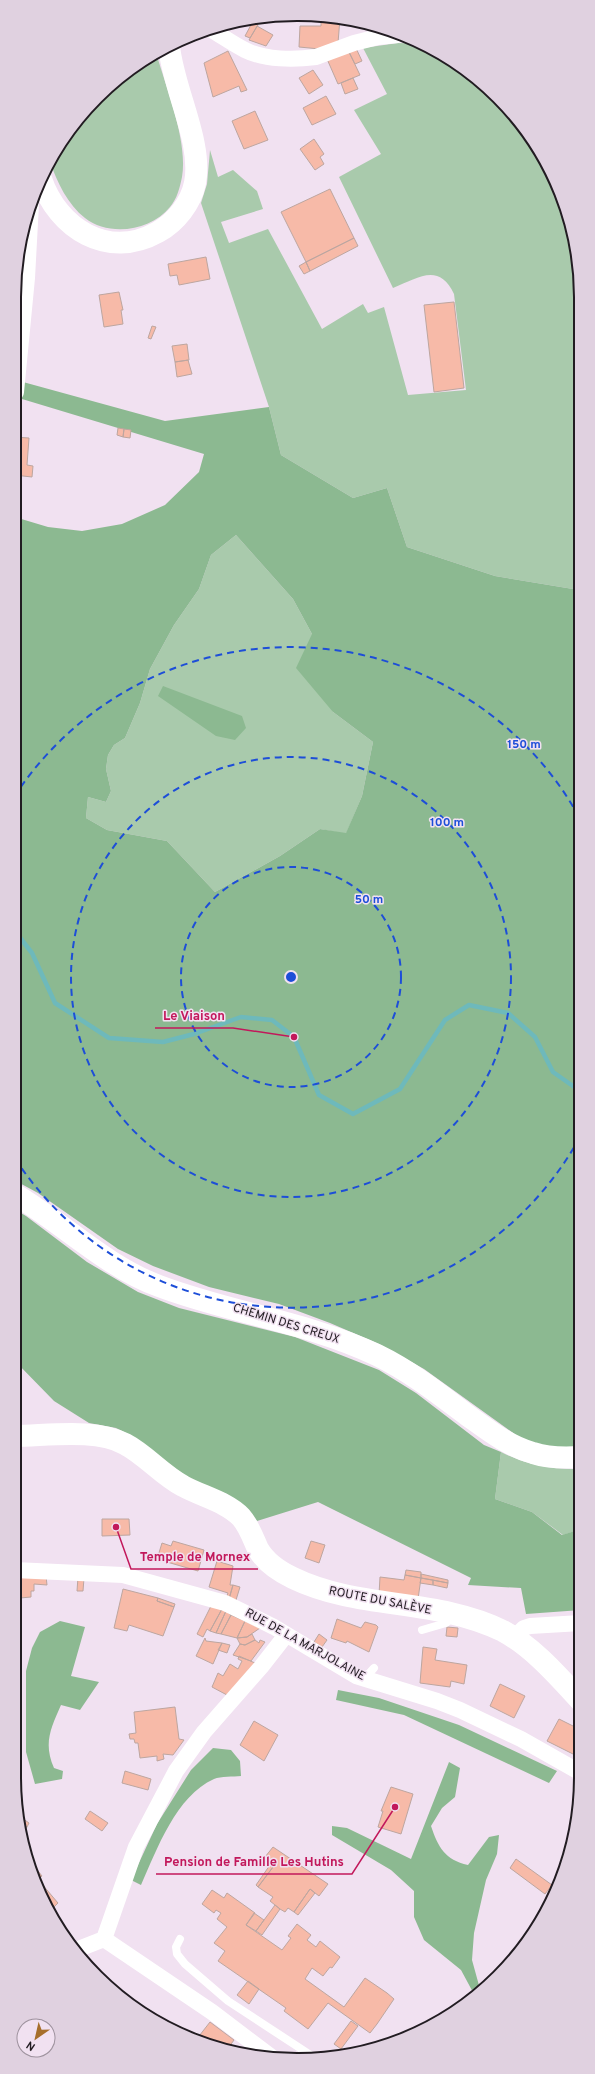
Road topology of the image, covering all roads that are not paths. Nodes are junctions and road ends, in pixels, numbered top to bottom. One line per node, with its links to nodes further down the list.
1 (217, 33): 2 (street)
2 (386, 36)
3 (170, 52): 4 (street)
4 (45, 186)
5 (29, 229): 6 (street)
6 (21, 349)
7 (21, 1199): 9 (street, CHEMIN DES CREUX)
8 (21, 1436): 11 (street, ROUTE DU SALÈVE)
9 (574, 1457)
10 (21, 1570): 14 (street, RUE DE LA MARJOLAINE)
11 (455, 1615): 13 (lane); 15 (street, ROUTE DU SALÈVE)
12 (574, 1623): 15 (street)
13 (422, 1630)
14 (286, 1634): 17 (street, RUE DE LA MARJOLAINE); 18 (street)
15 (514, 1638): 16 (street, ROUTE DU SALÈVE)
16 (574, 1694)
17 (574, 1769)
18 (104, 1939): 20 (street); 21 (street)
19 (180, 1939): 22 (lane)
20 (81, 1948)
21 (264, 2051)
22 (307, 2053)

